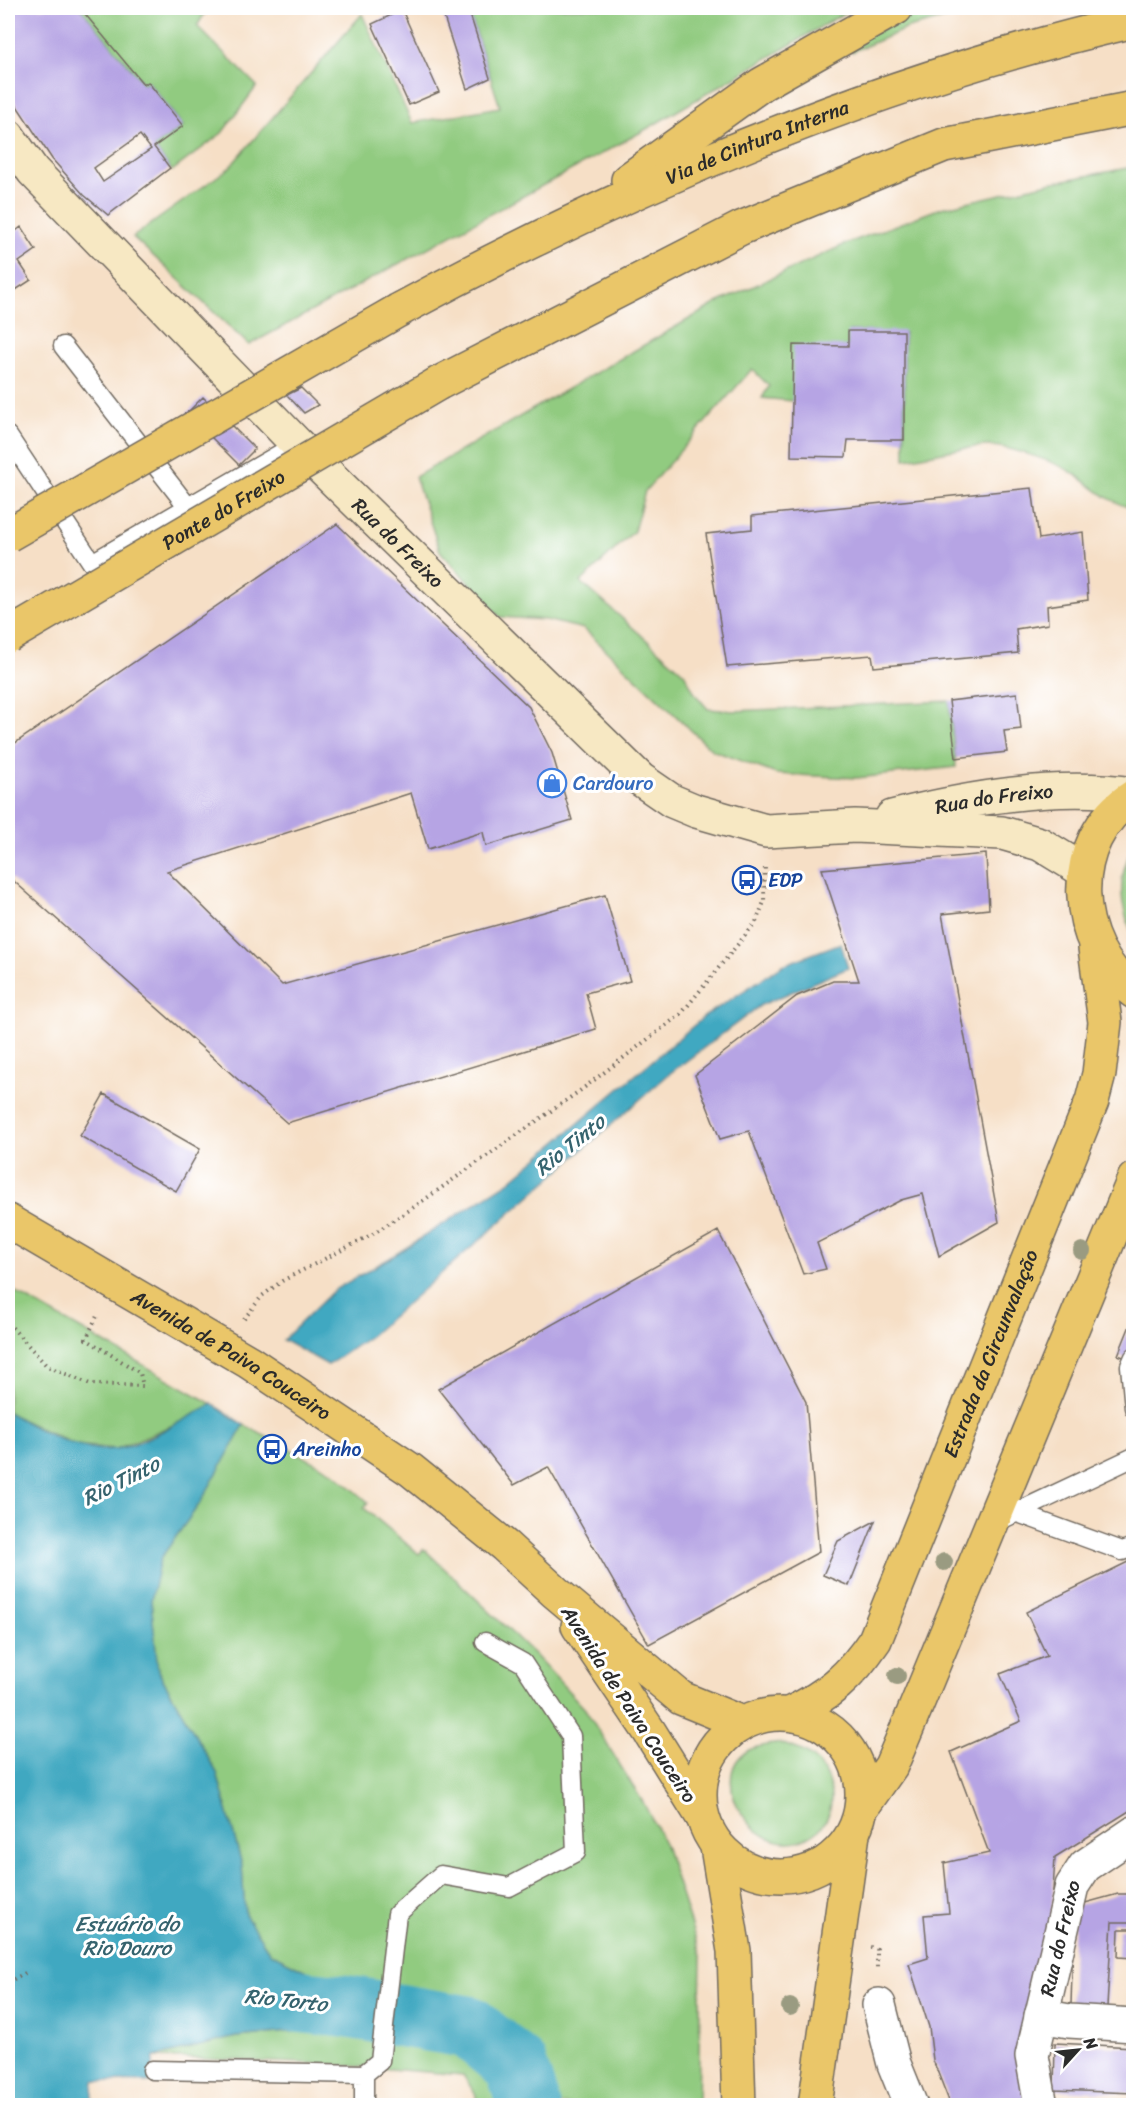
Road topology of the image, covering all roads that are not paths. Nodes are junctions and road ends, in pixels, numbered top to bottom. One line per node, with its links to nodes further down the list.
1 (896, 8): 5 (main road)
2 (1134, 21): 5 (main road, Via de Cintura Interna)
3 (1134, 108): 11 (main road, Ponte do Freixo, bridge)
4 (8, 136): 8 (main road, Rua do Freixo)
5 (570, 221): 10 (main road, Via de Cintura Interna, bridge)
6 (63, 346): 9 (lane)
7 (8, 436): 9 (lane)
8 (297, 444): 9 (lane); 13 (main road, Rua do Freixo)
9 (188, 507)
10 (8, 535)
11 (8, 636)
12 (1134, 795): 13 (main road, Rua do Freixo); 14 (main road)
13 (855, 826): 14 (main road, Rua do Freixo)
14 (1084, 871): 15 (main road)
15 (1095, 948): 16 (main road); 28 (main road, Estrada da Circunvalação)
16 (1134, 992)
17 (1134, 1179): 19 (main road)
18 (8, 1221): 26 (main road, Avenida de Paiva Couceiro)
19 (1126, 1226): 24 (main road)
20 (1134, 1357): 21 (lane)
21 (1132, 1388): 22 (lane)
22 (1134, 1408)
23 (1134, 1457): 24 (lane)
24 (1004, 1519): 25 (lane); 31 (main road)
25 (1134, 1547)
26 (555, 1592): 29 (main road, Avenida de Paiva Couceiro); 30 (main road, Avenida de Paiva Couceiro)
27 (485, 1642): 38 (lane)
28 (789, 1714): 29 (main road); 31 (main road)
29 (742, 1723): 30 (main road)
30 (702, 1816): 33 (main road)
31 (858, 1820): 33 (main road); 41 (main road)
32 (1134, 1833): 35 (street, Rua do Freixo)
33 (717, 1847): 40 (main road)
34 (878, 1993): 42 (street)
35 (1041, 2016): 36 (street); 43 (street, Rua do Freixo)
36 (1134, 2025)
37 (152, 2070): 38 (lane)
38 (364, 2074): 39 (lane)
39 (364, 2106)
40 (739, 2106)
41 (815, 2106)
42 (911, 2106)
43 (1041, 2106)

